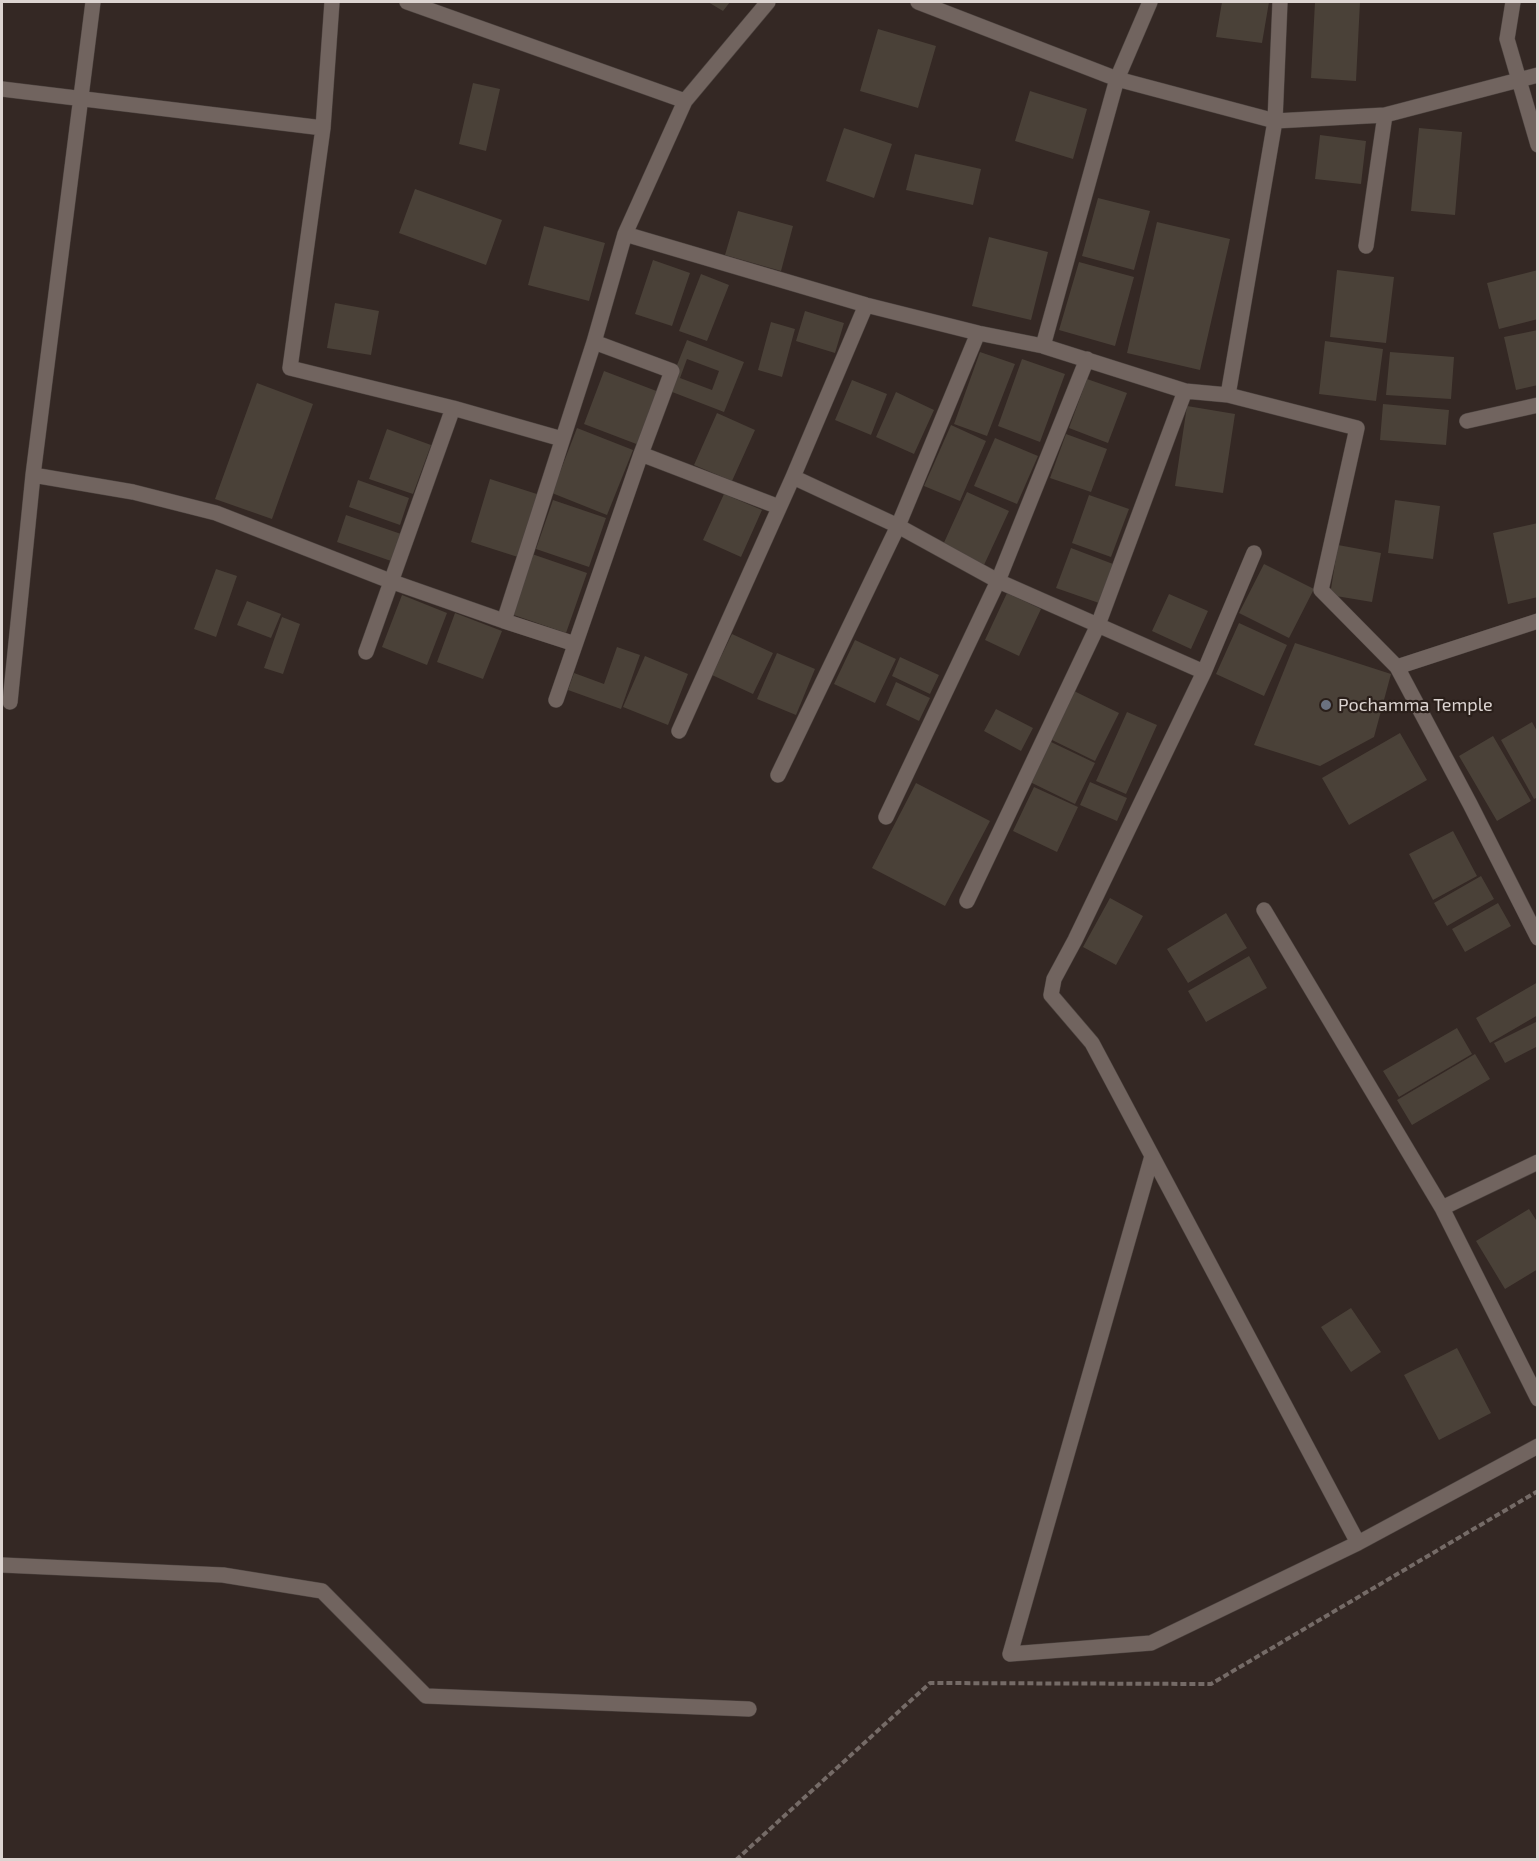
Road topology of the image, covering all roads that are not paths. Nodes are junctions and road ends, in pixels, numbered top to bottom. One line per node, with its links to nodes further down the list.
1 (93, 2): 13 (street)
2 (332, 2): 17 (street)
3 (407, 2): 14 (street)
4 (768, 2): 14 (street)
5 (918, 2): 10 (street)
6 (1150, 2): 10 (street)
7 (1280, 2): 16 (street)
8 (1512, 2): 11 (street)
9 (1538, 75): 11 (street)
10 (1117, 79): 16 (street); 24 (street)
11 (1521, 81): 15 (street); 18 (street)
12 (2, 89): 13 (street)
13 (82, 97): 17 (street); 33 (street)
14 (685, 101): 19 (street)
15 (1385, 115): 16 (street); 20 (street)
16 (1275, 121): 27 (street)
17 (323, 128): 29 (street)
18 (1538, 145)
19 (625, 234): 21 (street); 23 (street)
20 (1366, 246)
21 (866, 305): 22 (street); 34 (street)
22 (978, 333): 24 (street); 36 (street)
23 (594, 342): 31 (street); 32 (street)
24 (1042, 346): 25 (street)
25 (1087, 359): 26 (street); 39 (street)
26 (1185, 391): 27 (street); 42 (street)
27 (1227, 395): 45 (street)
28 (1538, 405): 30 (street)
29 (453, 408): 31 (street); 38 (street)
30 (1467, 421)
31 (562, 439): 40 (street)
32 (641, 454): 35 (street); 43 (street)
33 (33, 475): 38 (street); 48 (street)
34 (793, 477): 35 (street); 36 (street)
35 (779, 507): 49 (street)
36 (898, 526): 39 (street); 50 (street)
37 (1254, 553): 46 (street)
38 (390, 581): 40 (street); 44 (street)
39 (998, 581): 42 (street); 51 (street)
40 (504, 621): 43 (street)
41 (1538, 621): 45 (street)
42 (1098, 625): 46 (street); 52 (street)
43 (575, 644): 47 (street)
44 (366, 652)
45 (1397, 667): 54 (street)
46 (1204, 672): 55 (street)
47 (556, 700)
48 (10, 702)
49 (679, 731)
50 (778, 775)
51 (886, 817)
52 (967, 901)
53 (1264, 910): 57 (street)
54 (1537, 935)
55 (1152, 1156): 60 (street); 60 (street)
56 (1538, 1162): 57 (street)
57 (1442, 1208): 58 (street)
58 (1538, 1399)
59 (1538, 1446): 60 (street)
60 (1358, 1543)
61 (2, 1565): 62 (street)
62 (749, 1709)

